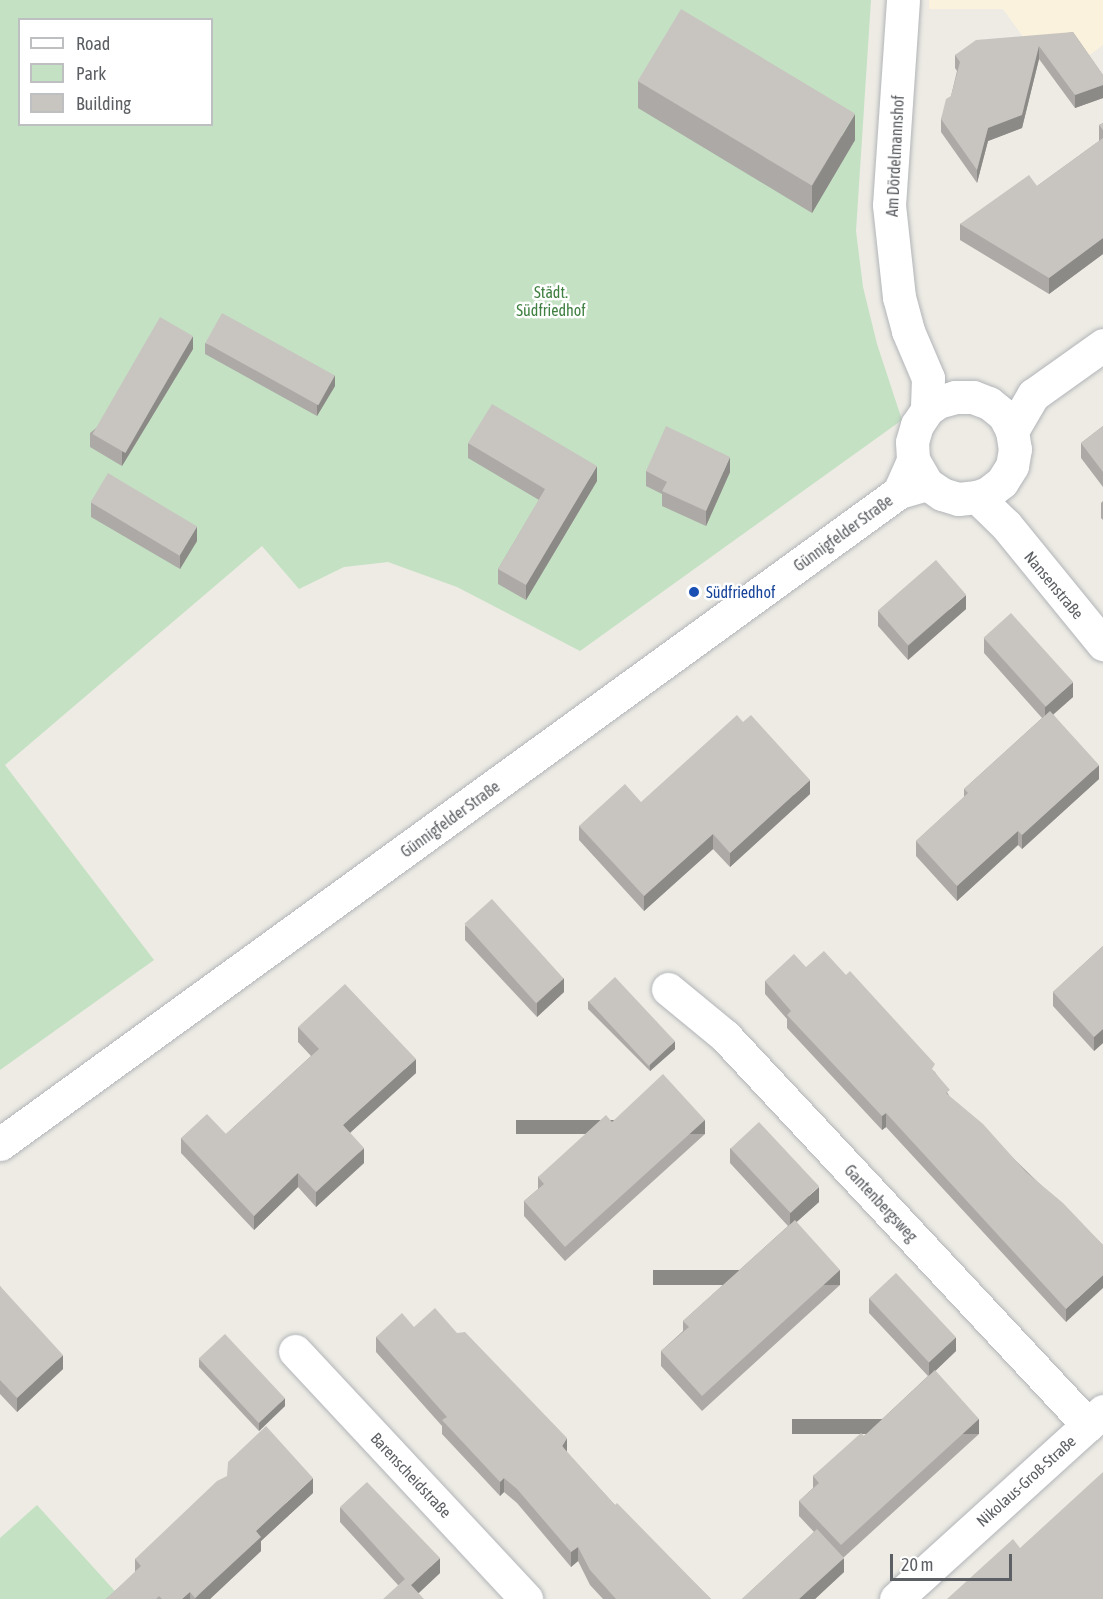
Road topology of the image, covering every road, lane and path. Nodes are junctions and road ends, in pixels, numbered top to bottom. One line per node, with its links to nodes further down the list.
1 (903, 0): 4 (street, Am Dördelmannshof)
2 (1103, 345): 3 (street)
3 (1033, 395): 5 (street); 6 (street)
4 (941, 403): 5 (street); 7 (street)
5 (989, 403): 6 (street)
6 (1012, 431): 8 (street)
7 (913, 478): 8 (street); 11 (street, Günnigfelder Straße)
8 (989, 489): 9 (street, Nansenstraße)
9 (1103, 644)
10 (668, 989): 13 (street, Gantenbergsweg)
11 (0, 1144)
12 (294, 1351): 14 (street, Barenscheidstraße)
13 (1095, 1418): 15 (street, Nikolaus-Groß-Straße)
14 (526, 1599)
15 (896, 1599)

